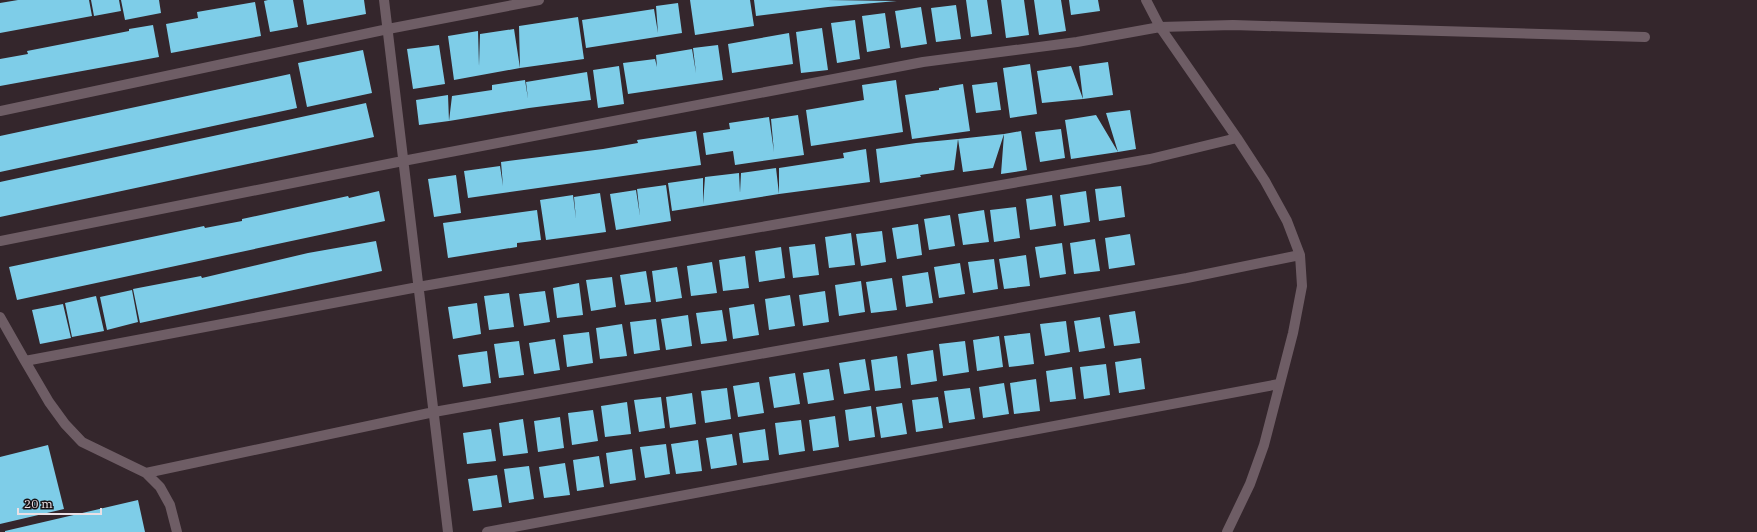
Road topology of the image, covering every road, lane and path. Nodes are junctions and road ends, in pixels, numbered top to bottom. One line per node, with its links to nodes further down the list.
1 (384, 0): 5 (street)
2 (538, 0): 5 (street)
3 (1146, 0): 4 (street)
4 (1160, 27): 6 (street); 8 (street); 9 (street)
5 (388, 29): 7 (street); 9 (street)
6 (1645, 37)
7 (0, 111)
8 (1238, 138): 11 (street); 12 (street)
9 (403, 161): 10 (street); 12 (street)
10 (0, 241)
11 (1300, 255): 15 (street); 16 (street)
12 (418, 287): 14 (street); 16 (street)
13 (0, 319): 14 (street)
14 (25, 361): 17 (street)
15 (1279, 384): 20 (street); 21 (street)
16 (434, 412): 17 (street); 19 (street)
17 (146, 474): 18 (street)
18 (178, 532)
19 (448, 532)
20 (487, 532)
21 (1226, 532)

